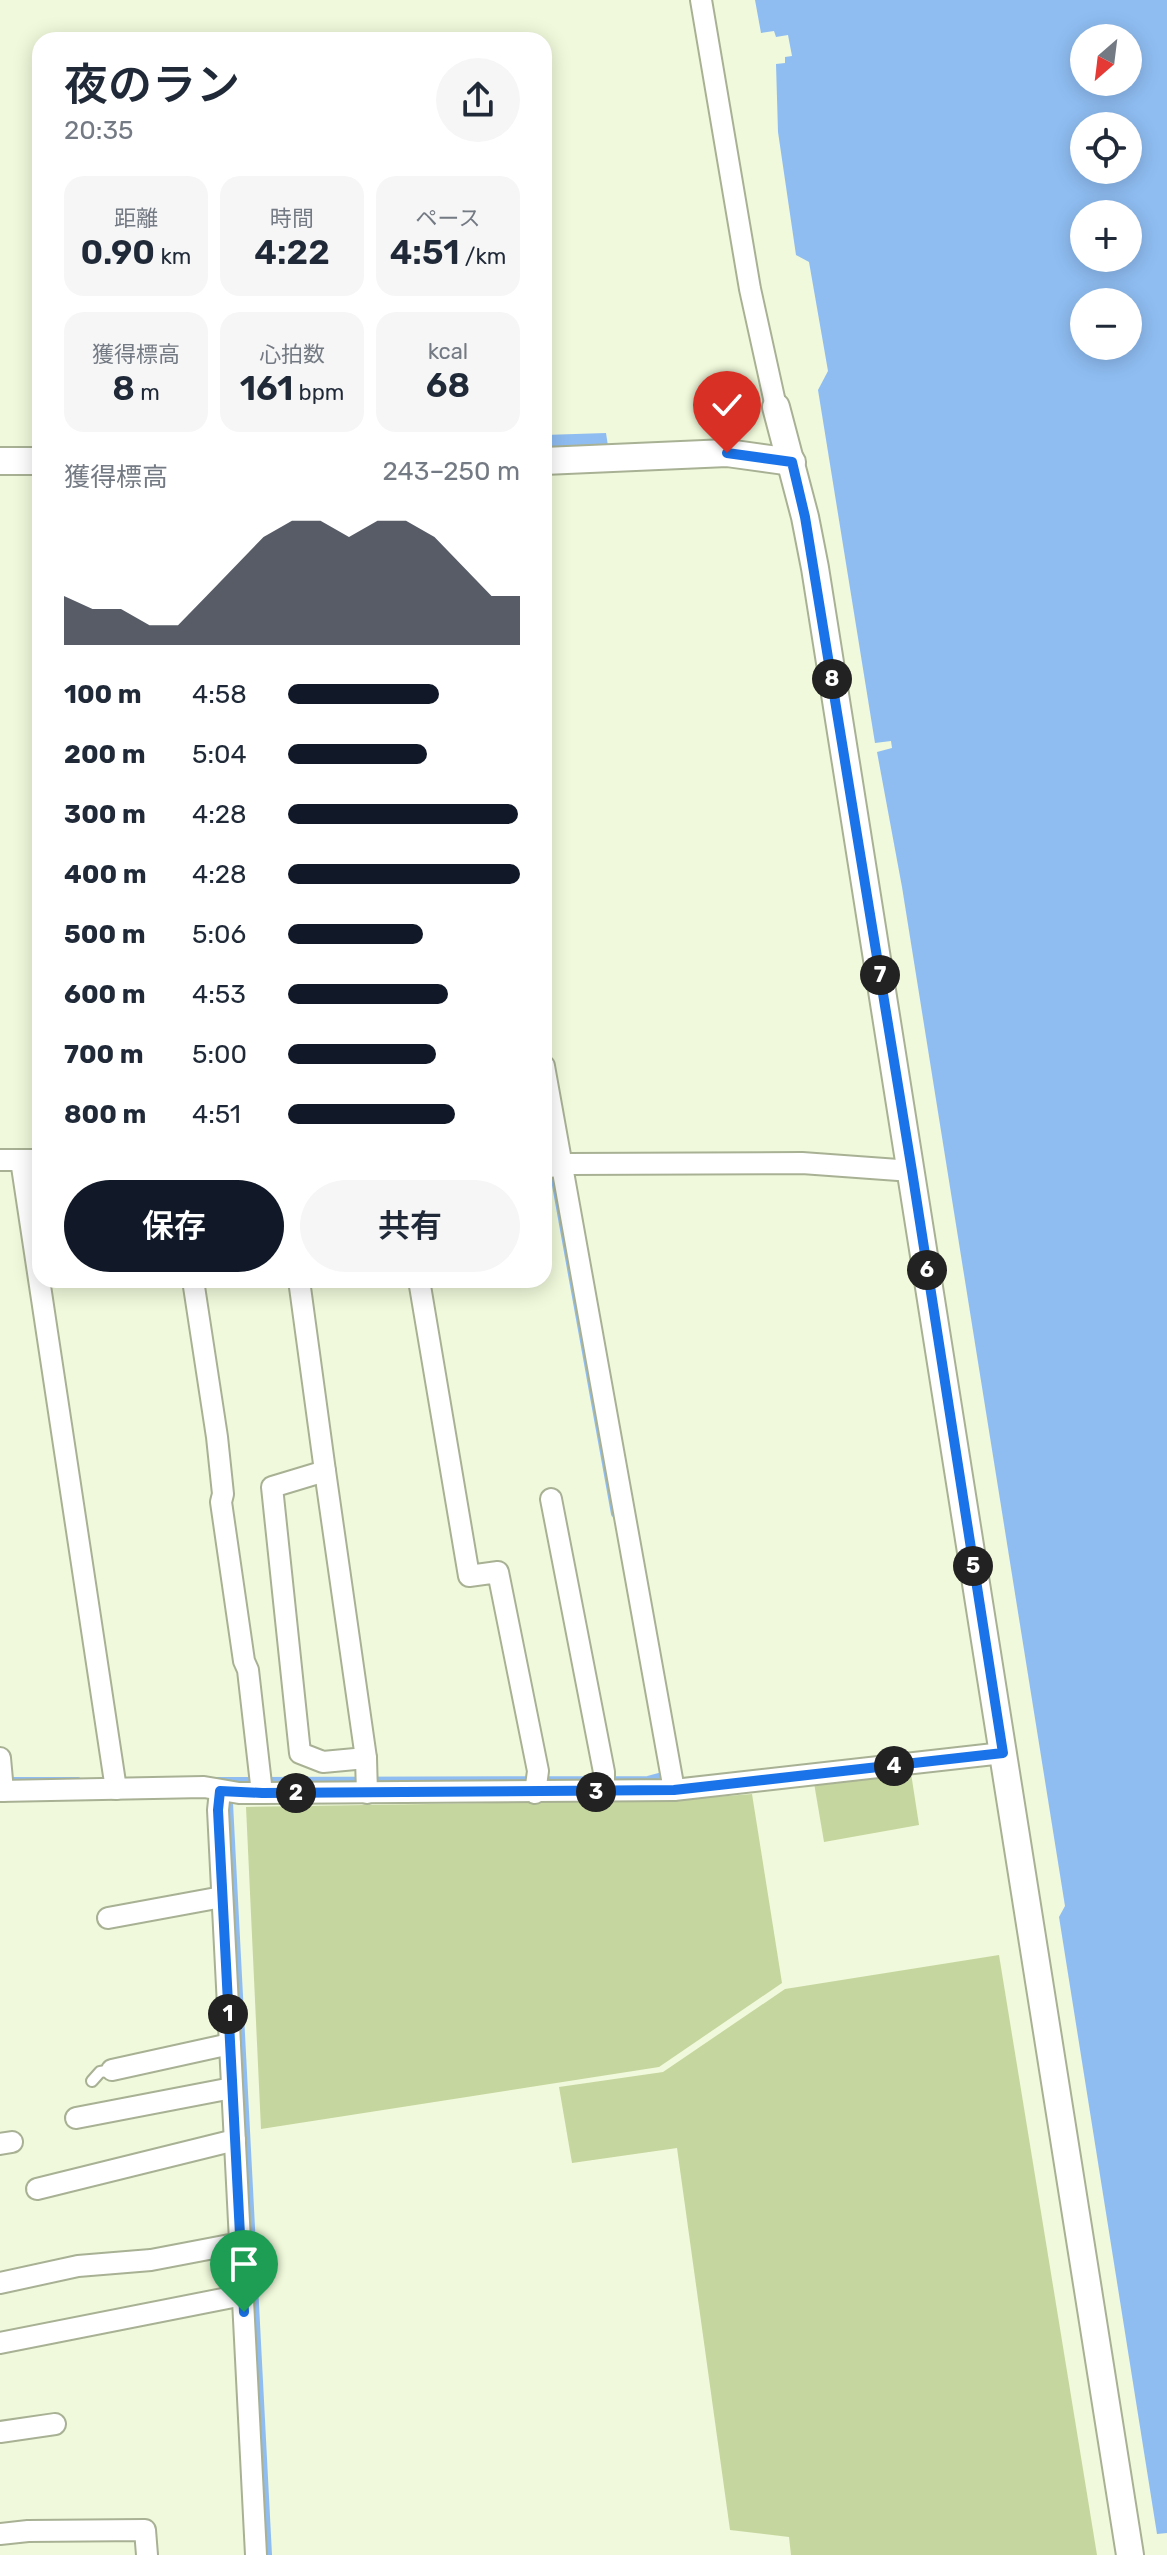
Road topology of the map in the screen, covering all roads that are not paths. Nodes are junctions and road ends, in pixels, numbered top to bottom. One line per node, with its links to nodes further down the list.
1 (701, 0): 2 (street)
2 (776, 407): 6 (street)
3 (0, 461): 4 (street)
4 (32, 461)
5 (552, 461): 6 (street)
6 (792, 462): 9 (street)
7 (20, 1160): 11 (street)
8 (552, 1167): 9 (street)
9 (912, 1171): 18 (street)
10 (552, 1172): 26 (street)
11 (32, 1239)
12 (40, 1288): 22 (street)
13 (194, 1288): 25 (street)
14 (300, 1288): 16 (street)
15 (420, 1288): 24 (street)
16 (325, 1471): 19 (street); 20 (street)
17 (551, 1499): 23 (street)
18 (1003, 1753): 26 (street); 46 (street)
19 (322, 1778): 20 (street); 20 (street); 25 (street)
20 (367, 1778): 24 (street)
21 (1, 1780): 22 (street)
22 (115, 1783): 27 (street)
23 (604, 1783): 24 (street); 26 (street)
24 (537, 1784)
25 (261, 1785): 27 (street)
26 (674, 1790)
27 (220, 1791): 28 (street)
28 (222, 1897): 29 (street); 30 (street)
29 (108, 1918)
30 (230, 2044): 31 (street); 33 (street)
31 (112, 2070): 32 (lane)
32 (92, 2081)
33 (232, 2088): 34 (street); 35 (street)
34 (76, 2118)
35 (235, 2140): 36 (street); 37 (street)
36 (37, 2189)
37 (240, 2243): 38 (street); 39 (street)
38 (0, 2283)
39 (243, 2295): 40 (street); 45 (street)
40 (0, 2343)
41 (55, 2424): 42 (street)
42 (0, 2432)
43 (0, 2534): 44 (street)
44 (147, 2555)
45 (256, 2555)
46 (1130, 2555)

